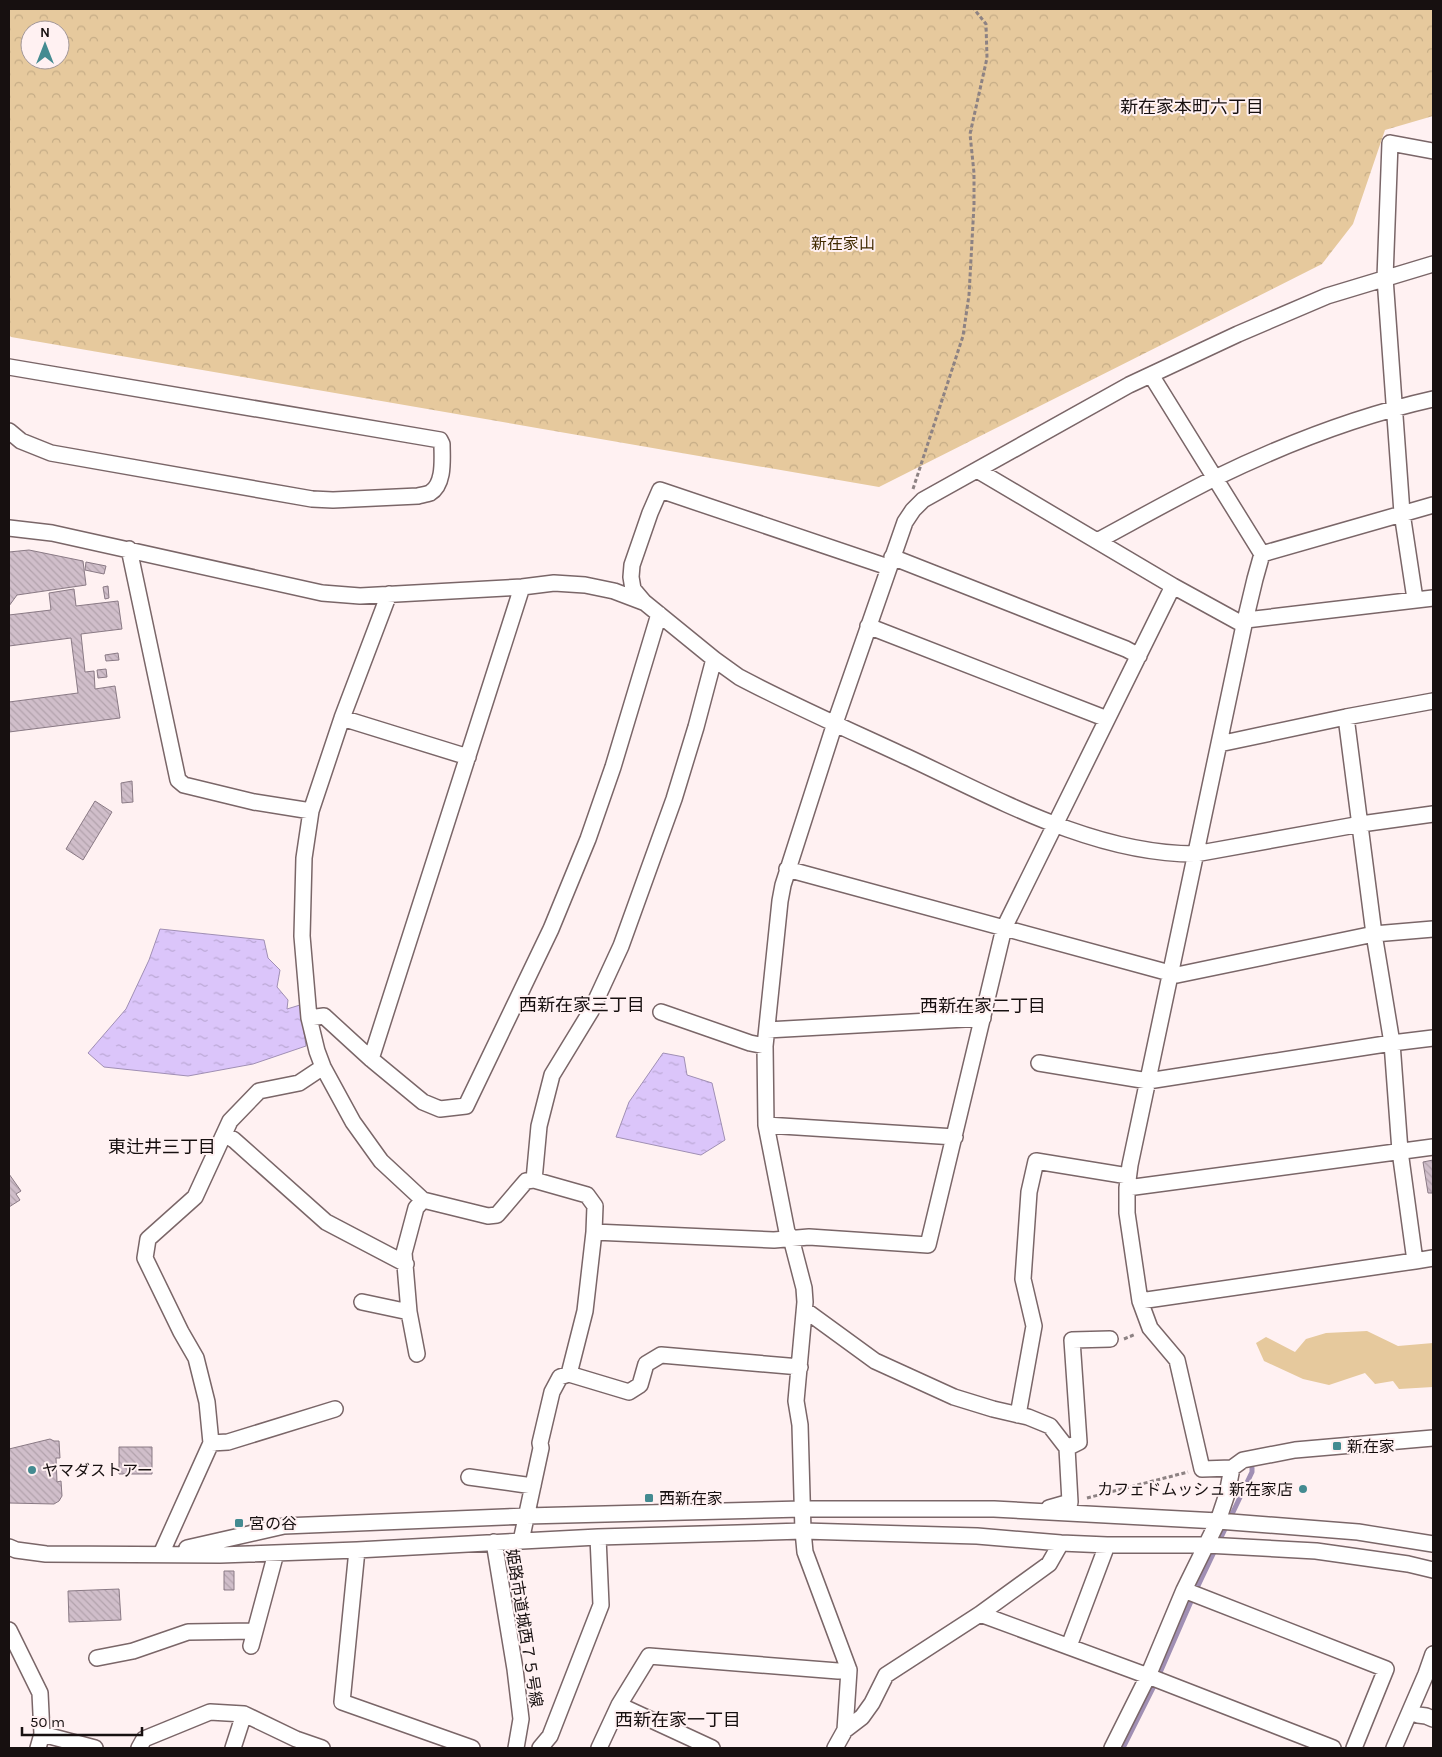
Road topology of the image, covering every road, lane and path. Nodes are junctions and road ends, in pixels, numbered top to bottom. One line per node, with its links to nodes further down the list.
1 (974, 9): 13 (path)
2 (1433, 152): 4 (street)
3 (1433, 264): 4 (street)
4 (1385, 278): 6 (street); 8 (street)
5 (9, 368): 9 (street)
6 (1151, 375): 10 (street); 11 (street)
7 (1433, 399): 8 (street)
8 (1394, 408): 11 (street); 14 (street)
9 (9, 431)
10 (977, 470): 13 (street); 16 (street)
11 (1215, 478): 16 (street); 18 (street)
12 (1433, 505): 14 (street)
13 (913, 510): 19 (street)
14 (1402, 513): 18 (street); 24 (street)
15 (9, 528): 17 (street)
16 (1097, 541): 20 (street)
17 (129, 549): 22 (street); 38 (street)
18 (1262, 554): 27 (street)
19 (890, 562): 25 (street); 28 (street); 29 (street)
20 (1174, 586): 27 (street); 29 (street)
21 (522, 587): 22 (street); 25 (street); 37 (street)
22 (390, 594): 33 (street)
23 (1433, 598): 24 (street)
24 (1415, 600): 27 (street)
25 (644, 602): 26 (street)
26 (659, 614): 30 (street); 55 (street)
27 (1245, 622): 36 (street)
28 (868, 626): 34 (street); 35 (street)
29 (1139, 656): 34 (street)
30 (714, 659): 35 (street); 64 (street)
31 (1433, 701): 32 (street)
32 (1346, 717): 36 (street); 40 (street)
33 (342, 718): 37 (street); 38 (street)
34 (1107, 719): 41 (street)
35 (835, 723): 41 (street); 43 (street)
36 (1219, 744): 42 (street)
37 (468, 757): 55 (street)
38 (311, 811): 49 (street)
39 (1433, 814): 40 (street)
40 (1361, 824): 42 (street); 46 (street)
41 (1055, 825): 42 (street); 44 (street)
42 (1195, 854): 47 (street)
43 (787, 869): 44 (street); 51 (street)
44 (1004, 928): 47 (street); 50 (street)
45 (1433, 929): 46 (street)
46 (1374, 934): 47 (street); 53 (street)
47 (1171, 973): 58 (street)
48 (661, 1012): 54 (street)
49 (309, 1018): 55 (street); 57 (street)
50 (983, 1018): 51 (street); 61 (street)
51 (766, 1030): 54 (street)
52 (1433, 1038): 53 (street)
53 (1392, 1043): 58 (street); 63 (street)
54 (765, 1046): 59 (street)
55 (372, 1059)
56 (1039, 1063): 58 (street)
57 (323, 1067): 60 (street); 66 (street)
58 (1148, 1080): 65 (street)
59 (766, 1124): 61 (street); 68 (street)
60 (224, 1134): 71 (street); 84 (street)
61 (955, 1136): 68 (street)
62 (1433, 1147): 63 (street)
63 (1400, 1151): 65 (street); 70 (street)
64 (534, 1180): 66 (street); 67 (street)
65 (1128, 1182): 72 (street); 82 (street)
66 (423, 1200): 71 (street)
67 (599, 1233): 68 (street); 80 (street)
68 (783, 1239): 74 (street)
69 (1433, 1258): 70 (street)
70 (1415, 1261): 72 (street)
71 (406, 1264): 75 (street)
72 (1140, 1301): 76 (street)
73 (362, 1302): 75 (street)
74 (805, 1310): 79 (street); 82 (street)
75 (409, 1312): 78 (street)
76 (1150, 1328): 77 (path); 87 (street)
77 (1110, 1339): 85 (street)
78 (417, 1354)
79 (795, 1366): 80 (street); 91 (street)
80 (573, 1376): 89 (street)
81 (335, 1409): 84 (street)
82 (1018, 1414): 85 (street)
83 (1433, 1438): 86 (street)
84 (211, 1443): 106 (street)
85 (1067, 1448): 90 (street)
86 (1232, 1468): 87 (street); 94 (street)
87 (1202, 1469): 90 (path)
88 (469, 1477): 89 (street)
89 (532, 1486): 93 (street)
90 (1070, 1502): 92 (street)
91 (802, 1509): 92 (street); 93 (street); 95 (street)
92 (1035, 1512): 94 (street)
93 (526, 1516): 97 (street); 106 (street)
94 (1218, 1521): 100 (street); 102 (street)
95 (803, 1531): 96 (street); 99 (street); 116 (street)
96 (598, 1537): 97 (street); 132 (street)
97 (521, 1541): 98 (street)
98 (494, 1542): 104 (street); 131 (street, 姫路市道城西７５号線)
99 (1060, 1543): 101 (street); 109 (street)
100 (1433, 1544)
101 (1107, 1545): 102 (street); 113 (street)
102 (1206, 1545): 107 (street); 108 (street)
103 (9, 1547): 106 (street)
104 (357, 1550): 105 (street); 130 (street)
105 (276, 1553): 106 (street); 111 (street)
106 (161, 1554)
107 (1433, 1570)
108 (1184, 1590): 118 (street); 138 (street)
109 (984, 1615): 113 (street); 123 (street)
110 (9, 1630): 124 (street)
111 (256, 1631): 112 (street); 115 (street)
112 (251, 1646)
113 (1069, 1646): 118 (street)
114 (1433, 1654): 139 (street)
115 (97, 1658)
116 (849, 1670): 119 (street); 123 (street)
117 (1433, 1675): 121 (street)
118 (1154, 1679): 136 (street); 137 (street)
119 (619, 1705): 133 (street); 134 (street)
120 (244, 1714): 125 (street); 127 (street); 128 (street)
121 (1418, 1715): 122 (street); 140 (street)
122 (1433, 1719)
123 (845, 1730): 135 (street)
124 (40, 1741): 126 (street)
125 (294, 1744): 129 (street)
126 (95, 1748)
127 (139, 1748)
128 (233, 1748)
129 (322, 1748)
130 (472, 1748)
131 (516, 1748)
132 (540, 1748)
133 (599, 1748)
134 (712, 1748)
135 (835, 1748)
136 (1112, 1748)
137 (1333, 1748)
138 (1354, 1748)
139 (1394, 1748)
140 (1404, 1748)

